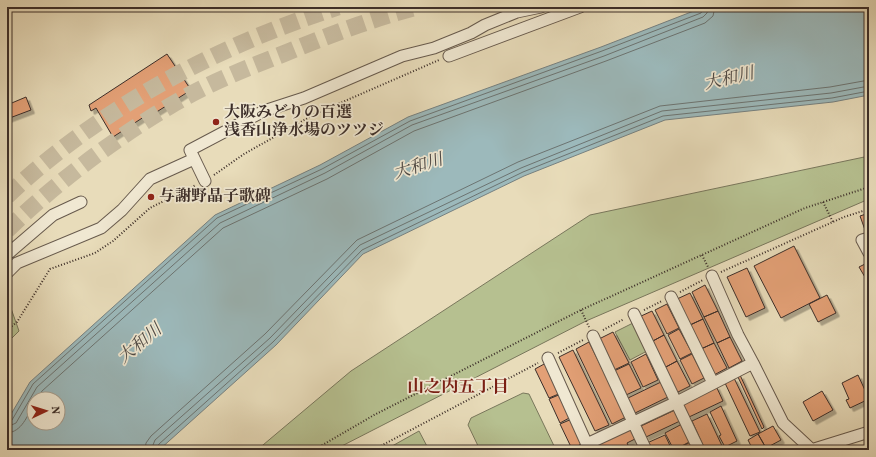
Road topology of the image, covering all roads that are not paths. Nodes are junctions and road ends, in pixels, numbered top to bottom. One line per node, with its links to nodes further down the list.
1 (541, 7): 4 (street)
2 (580, 7): 3 (street)
3 (449, 56)
4 (194, 159): 5 (street); 11 (street)
5 (205, 181)
6 (81, 202): 8 (street)
7 (869, 238): 9 (street)
8 (7, 252)
9 (869, 253)
10 (710, 271): 16 (street)
11 (7, 273)
12 (671, 297): 17 (street)
13 (634, 314): 18 (street)
14 (593, 336): 19 (street)
15 (548, 358): 21 (street)
16 (753, 363): 17 (street); 24 (street)
17 (713, 383): 18 (street)
18 (677, 402): 19 (street); 23 (street)
19 (634, 421): 21 (street); 22 (street)
20 (869, 432): 24 (street)
21 (588, 447)
22 (646, 450)
23 (699, 450)
24 (812, 450)

